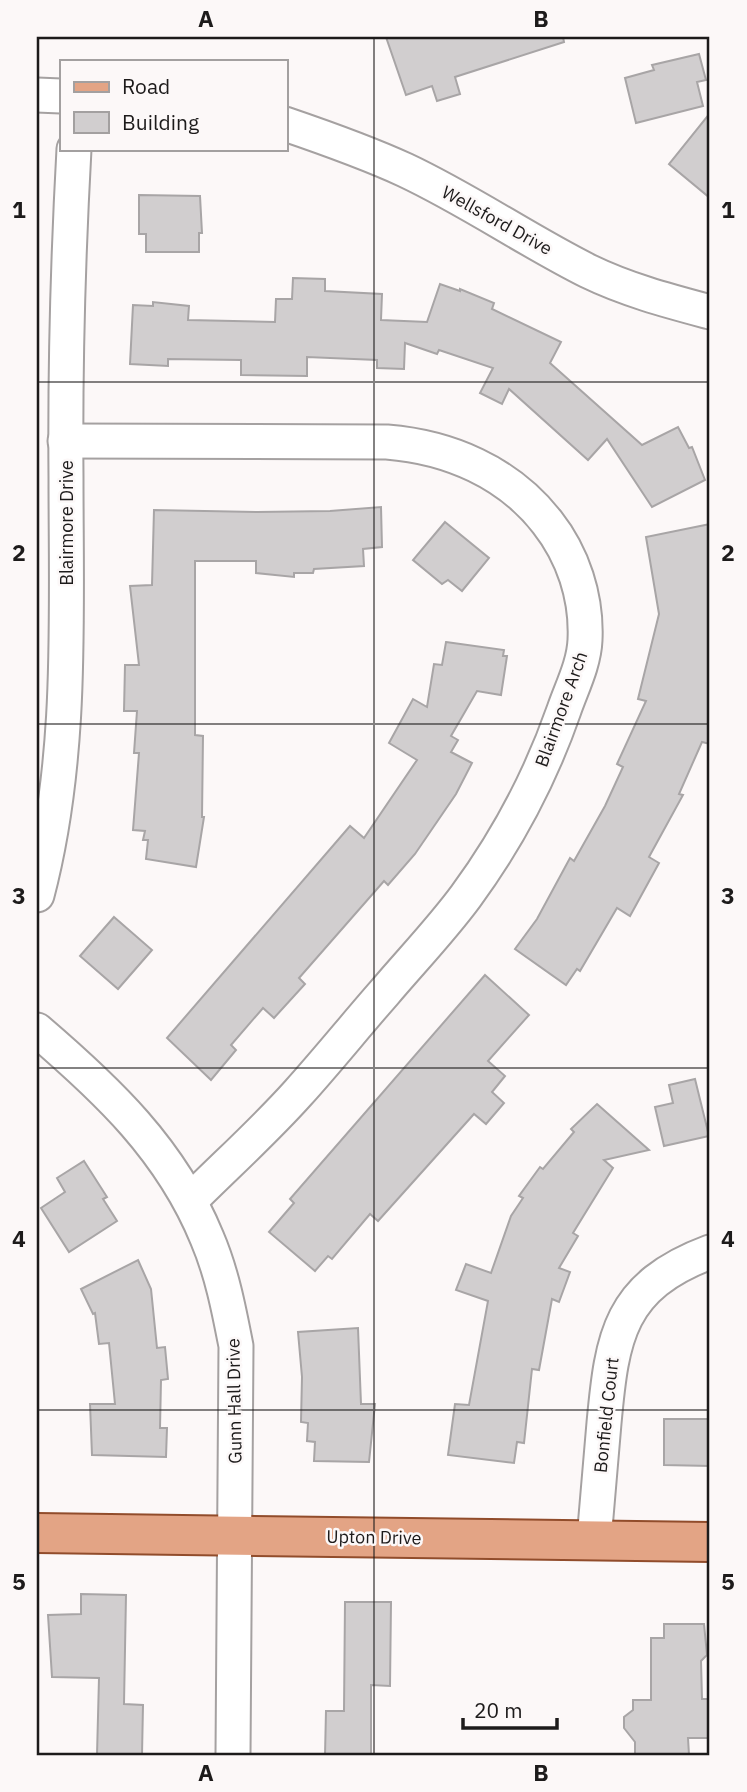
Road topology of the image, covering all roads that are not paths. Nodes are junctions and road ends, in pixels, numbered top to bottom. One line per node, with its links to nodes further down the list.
1 (37, 95): 2 (street)
2 (60, 96)
3 (287, 125): 5 (street, Wellsford Drive)
4 (74, 150): 6 (street, Blairmore Drive)
5 (710, 312)
6 (65, 441): 7 (street, Blairmore Drive); 9 (street, Blairmore Arch)
7 (37, 895)
8 (37, 1030): 9 (street, Gunn Hall Drive)
9 (190, 1201): 12 (street, Gunn Hall Drive)
10 (710, 1252): 13 (street, Bonfield Court)
11 (37, 1533): 12 (main road, Upton Drive)
12 (236, 1535): 13 (main road, Upton Drive); 15 (street, Gunn Hall Drive)
13 (594, 1540): 14 (main road, Upton Drive)
14 (710, 1542)
15 (233, 1755)

